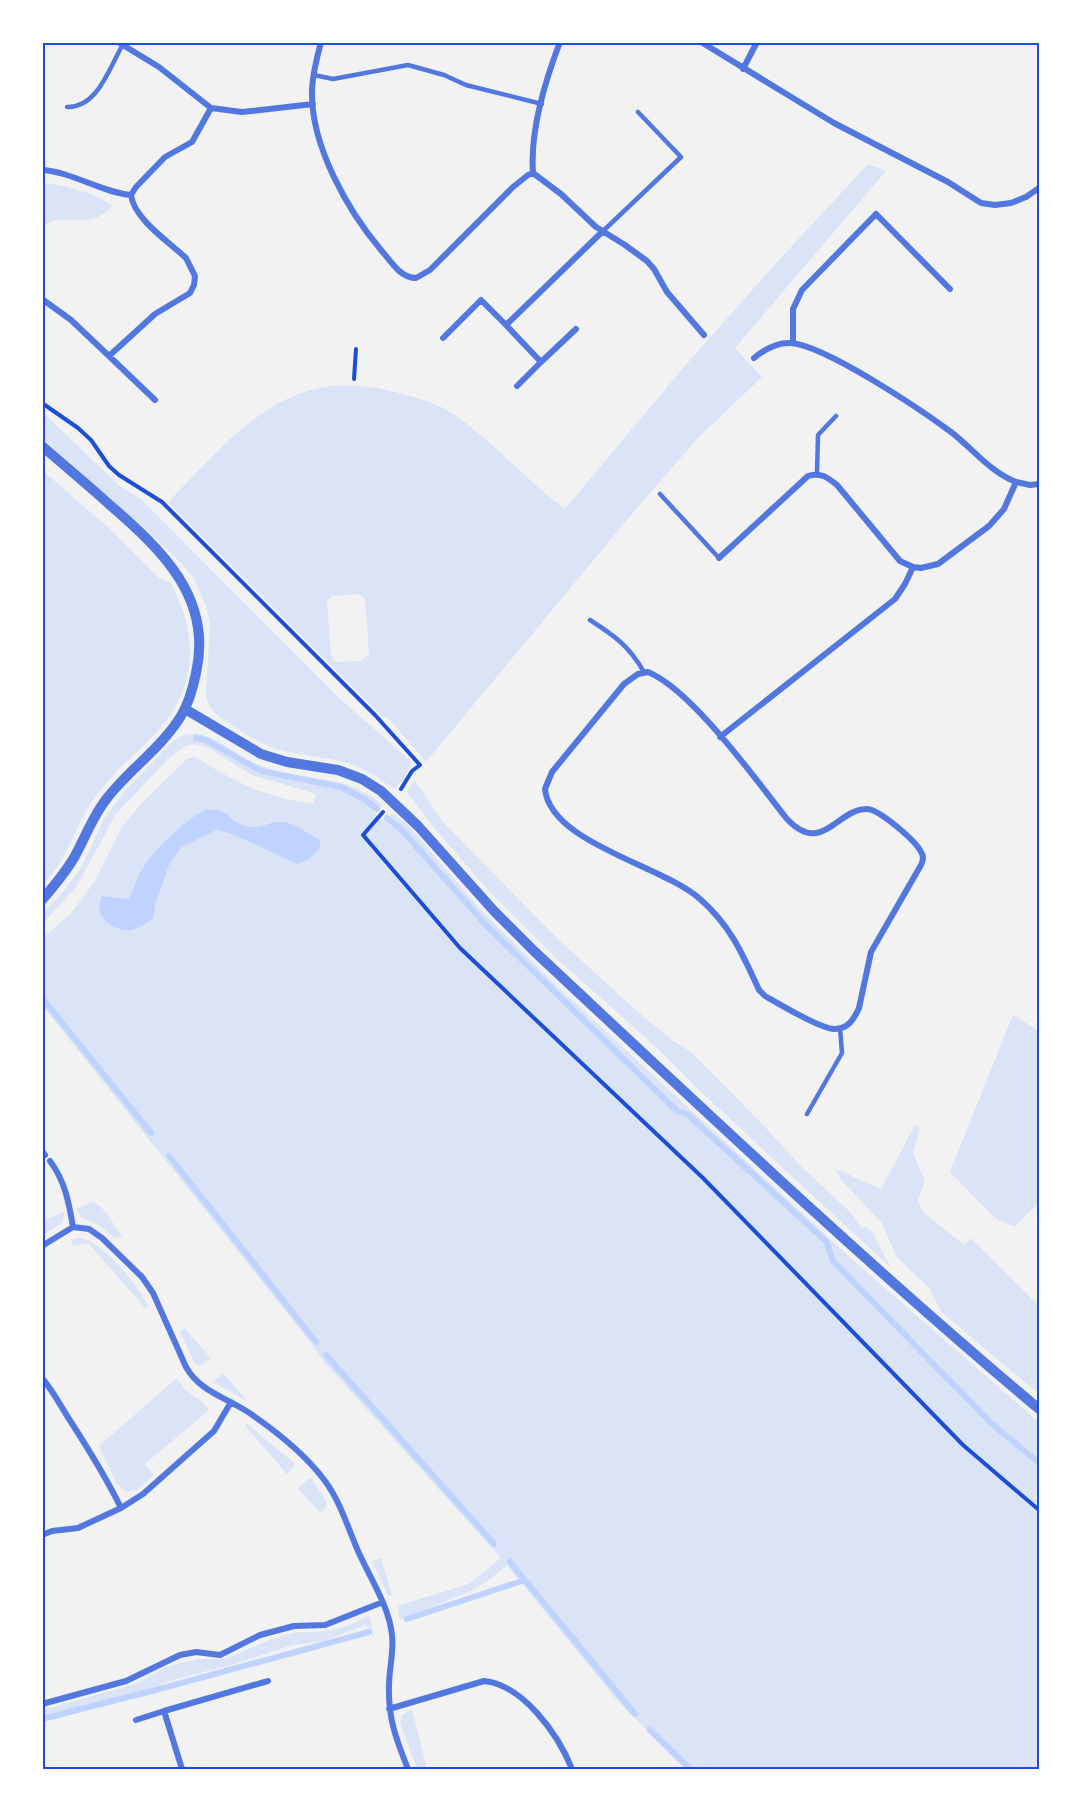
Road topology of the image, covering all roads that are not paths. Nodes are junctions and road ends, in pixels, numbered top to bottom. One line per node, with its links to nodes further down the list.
1 (321, 42): 7 (street)
2 (560, 42): 9 (street)
3 (701, 42): 6 (street)
4 (757, 42): 6 (street)
5 (120, 44): 10 (lane); 11 (street)
6 (743, 69): 15 (street)
7 (314, 75): 8 (street); 9 (lane)
8 (313, 104): 11 (street); 14 (street)
9 (542, 104): 14 (street)
10 (67, 107)
11 (211, 108): 16 (street)
12 (638, 112): 17 (lane)
13 (42, 170): 16 (street)
14 (533, 173): 17 (street)
15 (1039, 188)
16 (131, 195): 25 (street)
17 (602, 232): 20 (street); 22 (street)
18 (951, 289): 24 (street)
19 (42, 299): 25 (street)
20 (506, 326): 23 (street); 27 (street)
21 (576, 329): 27 (street)
22 (704, 335)
23 (443, 338)
24 (793, 343): 26 (street); 33 (street)
25 (109, 356): 29 (street)
26 (754, 358)
27 (541, 362): 28 (street)
28 (517, 386)
29 (155, 400)
30 (836, 416): 32 (lane)
31 (42, 446): 40 (street)
32 (817, 473): 36 (street); 37 (street)
33 (1016, 482): 34 (street); 37 (street)
34 (1039, 484)
35 (660, 494): 36 (lane)
36 (719, 558)
37 (913, 567): 41 (street)
38 (590, 620): 39 (lane)
39 (644, 672): 41 (street); 43 (street)
40 (185, 709): 42 (street); 50 (street)
41 (720, 737): 43 (street)
42 (42, 900)
43 (840, 1028): 44 (lane)
44 (807, 1114)
45 (50, 1161): 46 (street)
46 (73, 1227): 47 (street); 49 (street)
47 (42, 1246)
48 (42, 1378): 51 (street)
49 (231, 1402): 51 (street); 53 (street)
50 (1039, 1409)
51 (121, 1508): 52 (street)
52 (42, 1535)
53 (383, 1602): 55 (street); 56 (street)
54 (268, 1681): 57 (street)
55 (42, 1704)
56 (389, 1709): 60 (street); 61 (street)
57 (164, 1711): 58 (street); 59 (street)
58 (136, 1719)
59 (182, 1769)
60 (408, 1769)
61 (572, 1769)

